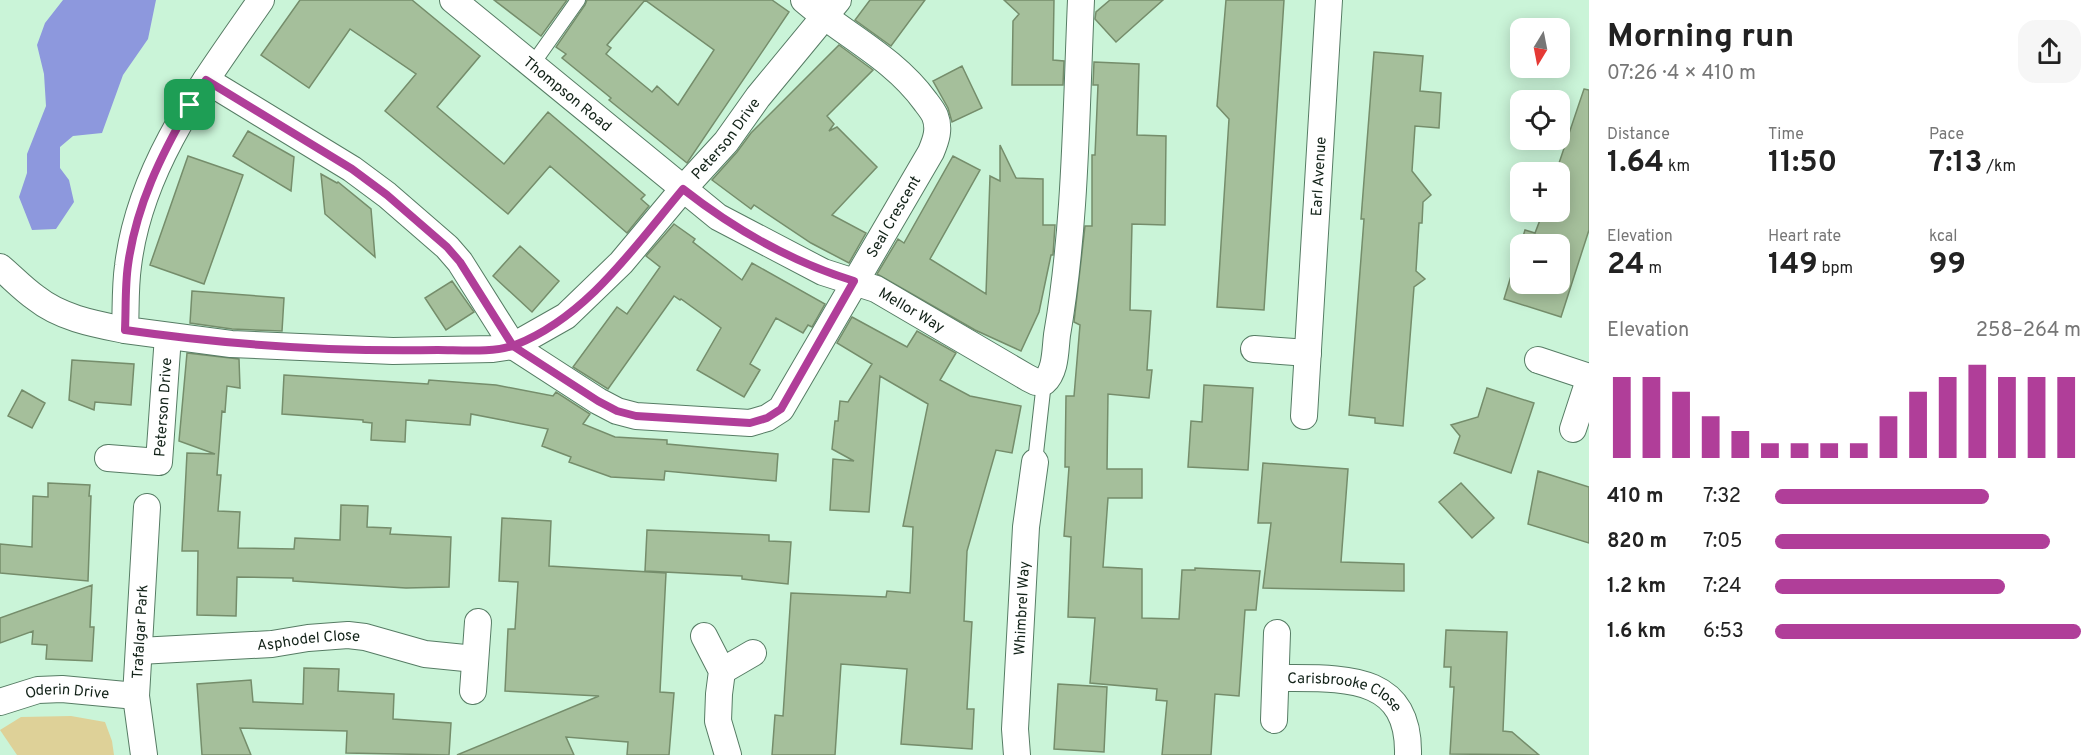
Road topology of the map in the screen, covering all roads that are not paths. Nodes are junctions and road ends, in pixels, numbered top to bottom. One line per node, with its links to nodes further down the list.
1 (261, 0): 9 (street)
2 (453, 0): 8 (street, Thompson Road)
3 (578, 0): 8 (lane)
4 (804, 0): 7 (street, Seal Crescent)
5 (1081, 0): 20 (street)
6 (1329, 0): 17 (street, Earl Avenue)
7 (831, 9): 10 (street, Peterson Drive); 12 (street, Seal Crescent)
8 (532, 65): 10 (street, Thompson Road)
9 (206, 80): 13 (street); 15 (street)
10 (683, 189): 12 (street, Mellor Way); 15 (street, Peterson Drive)
11 (0, 267): 13 (street, Peterson Drive)
12 (854, 281): 15 (street, Seal Crescent); 20 (street, Mellor Way)
13 (125, 330): 14 (street, Peterson Drive)
14 (168, 336): 15 (street, Peterson Drive); 23 (street, Peterson Drive)
15 (513, 346)
16 (1254, 349): 17 (street)
17 (1308, 353): 21 (street, Earl Avenue)
18 (1538, 360): 19 (street)
19 (1589, 378): 22 (street)
20 (1044, 382): 24 (lane)
21 (1304, 416)
22 (1573, 429)
23 (108, 458)
24 (1035, 462): 40 (street, Whimbrel Way)
25 (147, 507): 29 (street, Trafalgar Park)
26 (478, 622): 31 (street)
27 (1277, 633): 33 (street, Carisbrooke Close)
28 (704, 636): 32 (street)
29 (139, 651): 31 (street, Asphodel Close); 35 (street, Trafalgar Park)
30 (753, 653): 32 (street)
31 (475, 659): 34 (street)
32 (722, 671): 39 (street)
33 (1275, 678): 37 (street, Carisbrooke Close); 41 (street, Carisbrooke Close)
34 (473, 691)
35 (136, 696): 36 (street, Oderin Drive); 38 (street, Trafalgar Park)
36 (0, 702)
37 (1274, 720)
38 (144, 755)
39 (728, 755)
40 (1017, 755)
41 (1408, 755)

